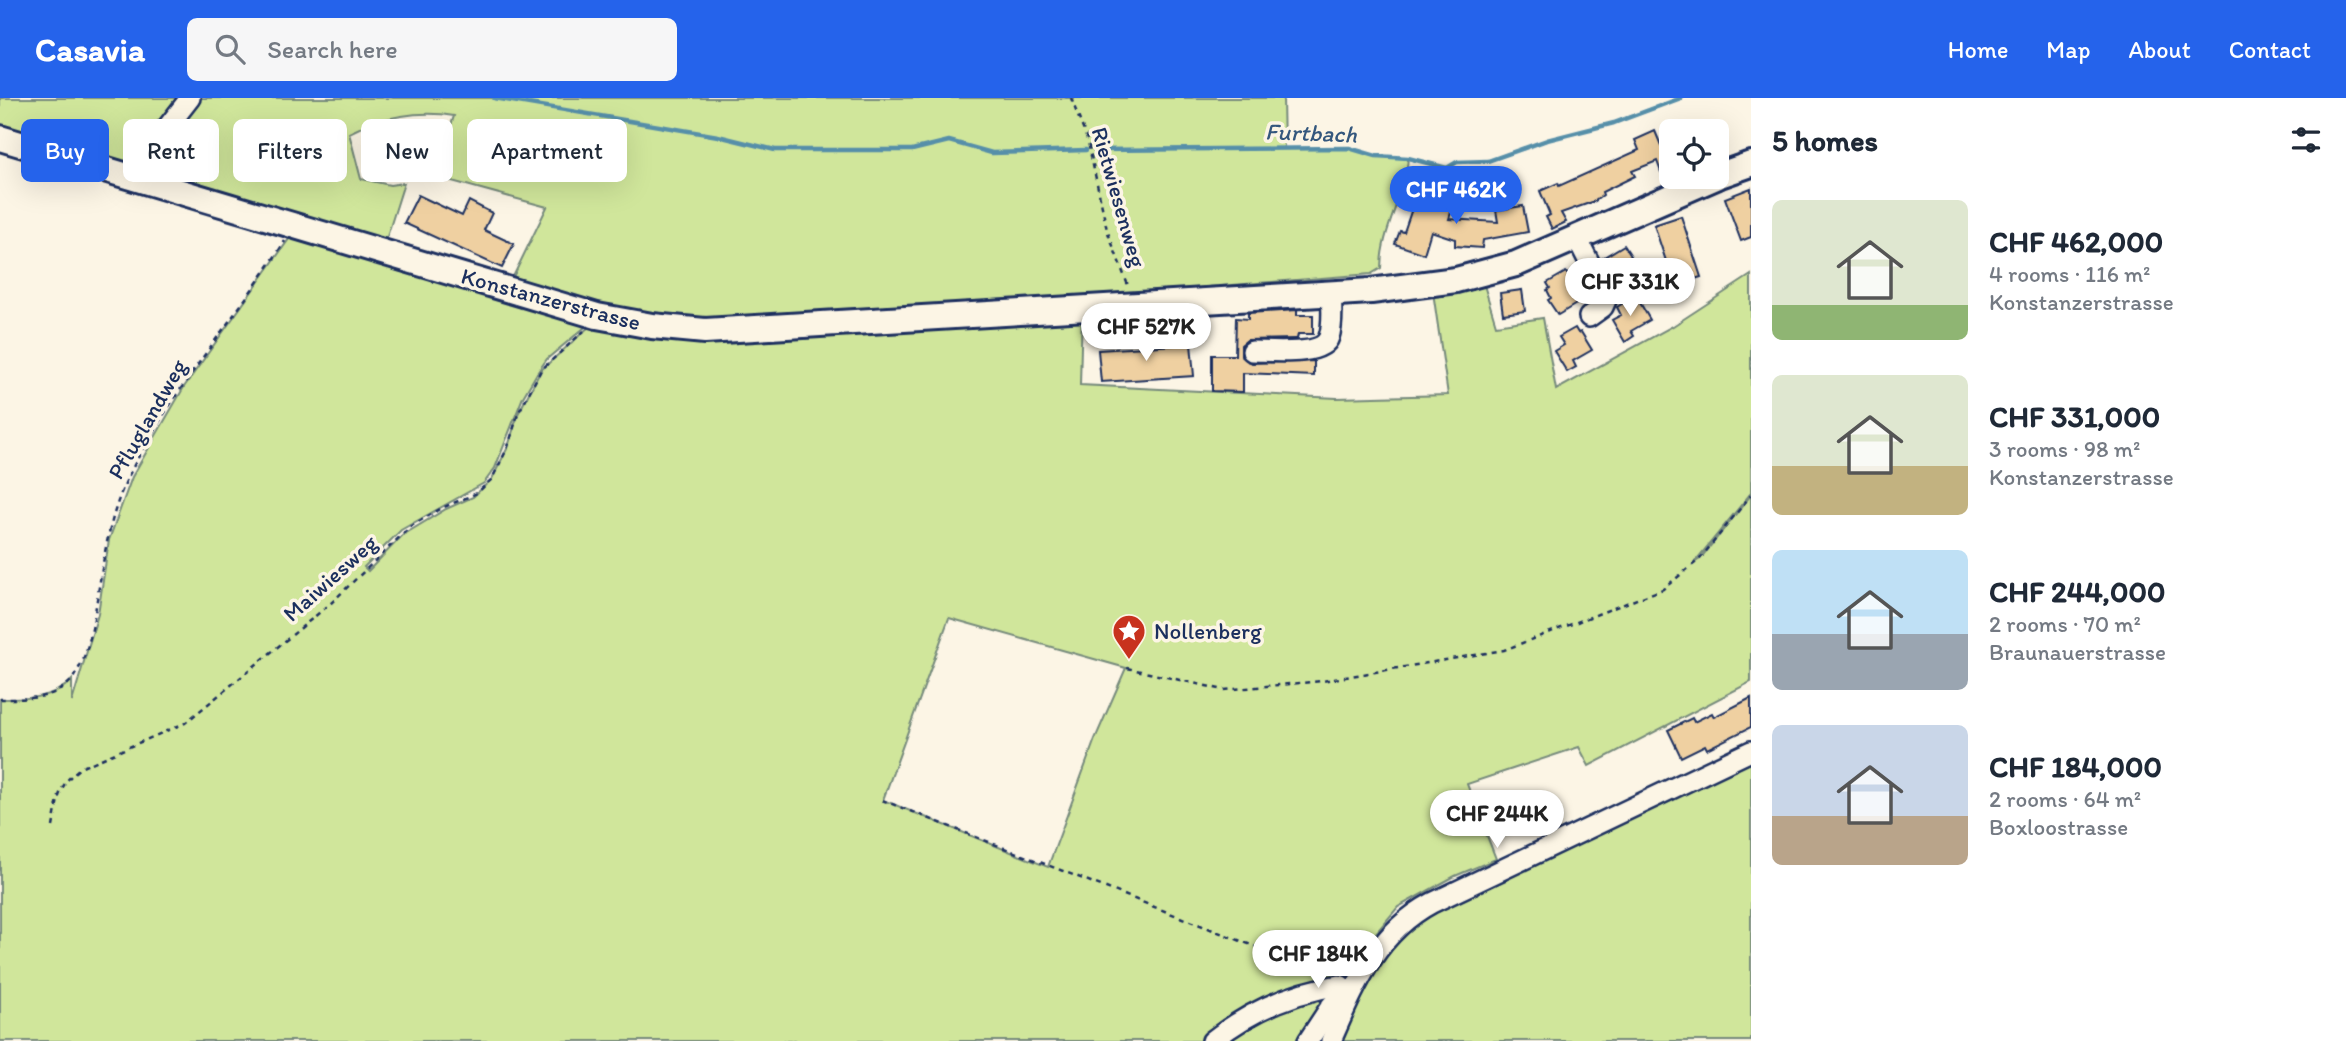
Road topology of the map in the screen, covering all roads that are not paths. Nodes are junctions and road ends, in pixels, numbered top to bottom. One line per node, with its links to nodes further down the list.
1 (190, 98): 5 (street)
2 (0, 138): 5 (main road, Konstanzerstrasse)
3 (1751, 164): 4 (main road, Konstanzerstrasse)
4 (1729, 172)
5 (152, 184): 8 (main road, Konstanzerstrasse)
6 (1689, 189): 7 (main road, Konstanzerstrasse)
7 (1577, 239): 8 (main road, Konstanzerstrasse); 9 (street)
8 (1331, 293): 10 (street)
9 (1589, 317)
10 (1252, 351)
11 (1751, 751): 12 (street)
12 (1352, 989): 13 (street); 14 (street); 15 (street)
13 (1212, 1041)
14 (1308, 1041)
15 (1331, 1041)

